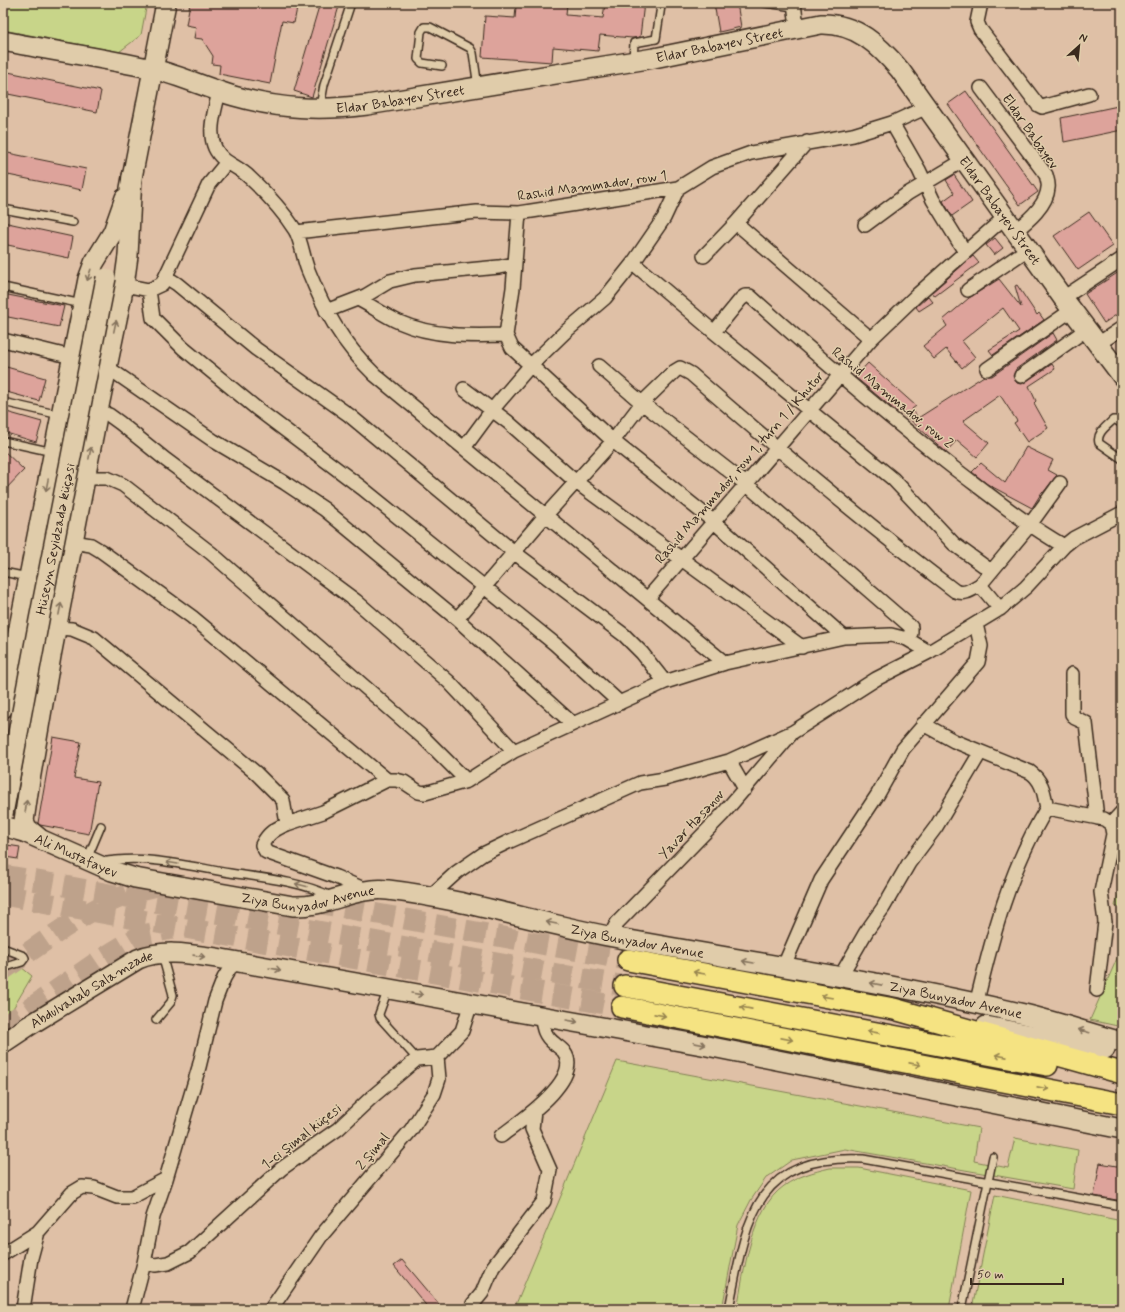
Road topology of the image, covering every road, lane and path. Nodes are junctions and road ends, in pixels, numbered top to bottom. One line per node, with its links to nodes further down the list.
1 (166, 3): 11 (street)
2 (352, 3): 17 (lane)
3 (765, 3): 5 (lane)
4 (981, 3): 15 (street)
5 (794, 5): 7 (street)
6 (661, 6): 9 (lane)
7 (797, 28): 9 (street, Eldar Babayev Street); 16 (street, Eldar Babayev Street)
8 (3, 41): 11 (street, Eldar Babayev Street)
9 (633, 61): 12 (street, Eldar Babayev Street)
10 (442, 66): 12 (lane)
11 (153, 69): 14 (street, Eldar Babayev Street); 22 (street)
12 (478, 87): 17 (street, Eldar Babayev Street)
13 (981, 88): 29 (street, Eldar Babayev)
14 (219, 91): 17 (street, Eldar Babayev Street); 21 (street)
15 (1089, 94)
16 (927, 107): 18 (street, Rashid Mammadov, row 1); 20 (street, Eldar Babayev Street)
17 (319, 109)
18 (892, 123): 19 (street, Rashid Mammadov, row 1); 23 (street)
19 (807, 142): 24 (street, Rashid Mammadov, row 1); 28 (street)
20 (964, 160): 23 (street); 29 (street, Eldar Babayev Street)
21 (227, 162): 31 (street); 38 (street)
22 (132, 176): 39 (street); 44 (street, one-way to 44); 123 (street, Hüseyn Seyidzadə küçəsi, bridge)
23 (926, 184): 30 (street); 33 (street)
24 (678, 188): 26 (street, Rashid Mammadov, row 1); 36 (street)
25 (3, 209): 27 (lane)
26 (519, 213): 31 (street, Rashid Mammadov, row 1); 37 (street)
27 (74, 222)
28 (736, 224): 34 (street); 51 (street)
29 (1010, 224): 32 (street, Eldar Babayev Street); 33 (street, Rashid Mammadov, row 1, turn 1 / Khutor)
30 (865, 226)
31 (296, 232): 46 (street)
32 (1028, 249): 42 (street); 45 (street, Eldar Babayev Street)
33 (965, 252): 51 (street, Rashid Mammadov, row 1, turn 1 / Khutor)
34 (704, 256)
35 (1122, 259): 45 (street)
36 (633, 263): 49 (street); 56 (street)
37 (514, 264): 43 (street); 50 (street)
38 (166, 277): 41 (street); 87 (street)
39 (124, 285): 41 (street); 55 (street, one-way to 39)
40 (3, 287): 44 (lane)
41 (149, 290): 93 (street)
42 (968, 290)
43 (358, 299): 46 (street); 50 (street)
44 (82, 304): 54 (street)
45 (1068, 304): 48 (street, Eldar Babayev Street); 58 (street)
46 (326, 311): 73 (street)
47 (1122, 328): 53 (street)
48 (1087, 329): 53 (street, Eldar Babayev Street); 60 (street)
49 (714, 332): 59 (street, Rashid Mammadov, row 2); 66 (street)
50 (506, 335): 56 (street)
51 (871, 339): 59 (street, Rashid Mammadov, row 1, turn 1 / Khutor)
52 (3, 340): 54 (street)
53 (1098, 344): 61 (street, Eldar Babayev Street)
54 (72, 357): 68 (street)
55 (107, 366): 67 (street); 96 (street)
56 (530, 366): 65 (street); 70 (street)
57 (599, 366): 64 (street)
58 (987, 369)
59 (838, 375): 66 (street, Rashid Mammadov, row 1, turn 1 / Khutor); 84 (street, Rashid Mammadov, row 2)
60 (1021, 376)
61 (1122, 376)
62 (464, 389): 65 (street)
63 (3, 402): 68 (lane)
64 (642, 403): 70 (street); 74 (street); 80 (street)
65 (492, 410): 73 (street); 78 (street)
66 (808, 410): 74 (street, Rashid Mammadov, row 1, turn 1 / Khutor); 89 (street)
67 (98, 411): 77 (street, one-way to 67); 113 (street)
68 (61, 415): 75 (street)
69 (1122, 424): 76 (lane)
70 (613, 441): 78 (street); 83 (street)
71 (6, 442): 72 (lane); 75 (lane)
72 (3, 448)
73 (464, 448): 82 (street)
74 (776, 448): 80 (street, Rashid Mammadov, row 1, turn 1 / Khutor); 92 (street)
75 (53, 452): 91 (street, one-way to 91)
76 (1122, 460)
77 (85, 478): 85 (street); 118 (street)
78 (576, 482): 82 (street); 88 (street)
79 (1060, 483): 84 (street)
80 (746, 484): 83 (street, Rashid Mammadov, row 1, turn 1 / Khutor); 100 (street)
81 (1122, 513): 86 (street)
82 (545, 516): 87 (street); 94 (street)
83 (713, 521): 88 (street, Rashid Mammadov, row 1, turn 1 / Khutor); 99 (street)
84 (1029, 526): 86 (street, Rashid Mammadov, row 2); 89 (street)
85 (74, 542): 98 (street, one-way to 85); 117 (street)
86 (1064, 546): 95 (street)
87 (515, 553): 93 (street); 107 (street)
88 (681, 558): 94 (street, Rashid Mammadov, row 1, turn 1 / Khutor); 101 (street)
89 (991, 571): 92 (street)
90 (3, 572): 91 (lane)
91 (28, 577): 102 (street)
92 (980, 585): 95 (street)
93 (484, 588): 96 (street); 108 (street)
94 (648, 598): 105 (street)
95 (1000, 609): 97 (street)
96 (457, 619): 110 (street)
97 (976, 624): 103 (street); 111 (street)
98 (56, 628): 104 (street); 125 (street)
99 (844, 637): 100 (street); 101 (street)
100 (907, 639): 103 (street)
101 (802, 647): 105 (street)
102 (14, 650): 104 (street); 109 (street)
103 (929, 652): 112 (street)
104 (51, 656): 119 (street)
105 (725, 663): 107 (street)
106 (1072, 674): 124 (street)
107 (665, 682): 108 (street)
108 (620, 703): 110 (street)
109 (3, 708)
110 (573, 724): 113 (street)
111 (923, 724): 114 (street); 141 (street)
112 (793, 732): 116 (street); 120 (street, Yavər Həsənov)
113 (514, 751): 118 (street)
114 (980, 753): 121 (street); 142 (street)
115 (3, 760): 119 (street)
116 (729, 761): 120 (street); 133 (street)
117 (387, 780): 118 (street); 125 (street)
118 (467, 781)
119 (29, 786): 129 (street, one-way to 119)
120 (745, 789): 135 (street, Yavər Həsənov)
121 (1047, 808): 124 (street); 147 (street)
122 (1122, 812): 126 (street)
123 (3, 814)
124 (1097, 818): 126 (street)
125 (287, 824): 132 (street)
126 (1111, 824): 145 (street)
127 (3, 826): 129 (street, Ali Mustafayev)
128 (101, 826): 130 (lane)
129 (51, 845): 130 (street, Ali Mustafayev)
130 (91, 861): 131 (street, Ali Mustafayev); 134 (lane, one-way to 130)
131 (151, 881): 134 (street, Ziya Bunyadov Avenue)
132 (366, 890): 133 (street, Ziya Bunyadov Avenue); 134 (street, Ziya Bunyadov Avenue)
133 (433, 897): 135 (street, Ziya Bunyadov Avenue, one-way to 133)
134 (337, 899)
135 (610, 936): 141 (street, Ziya Bunyadov Avenue, one-way to 135)
136 (3, 948): 140 (lane)
137 (161, 953): 139 (street, Abdulvahab Salamzade, one-way to 139); 151 (lane); 152 (street, Abdulvahab Salamzade)
138 (628, 960): 149 (main road, Ziya Bunyadov Avenue, one-way to 138)
139 (237, 962): 144 (street, one-way to 144); 166 (street)
140 (3, 968)
141 (783, 968): 142 (street, Ziya Bunyadov Avenue)
142 (840, 977): 147 (street, Ziya Bunyadov Avenue, one-way to 142)
143 (625, 986): 160 (main road, one-way to 143)
144 (388, 989): 146 (street, one-way to 146); 158 (lane)
145 (1097, 990)
146 (471, 1003): 150 (street); 157 (street)
147 (976, 1005): 154 (street, Ziya Bunyadov Avenue, one-way to 147)
148 (622, 1007): 161 (main road, one-way to 161)
149 (894, 1009): 156 (street); 159 (main road, Ziya Bunyadov Avenue)
150 (541, 1015): 162 (street); 163 (street, one-way to 163)
151 (156, 1020)
152 (30, 1025): 153 (street); 155 (street, Abdulvahab Salamzade)
153 (3, 1032)
154 (1122, 1042)
155 (3, 1043)
156 (1122, 1052)
157 (437, 1057): 158 (street); 174 (street, 2 Şimal)
158 (416, 1059): 171 (street, 1-ci Şimal küçesi)
159 (1122, 1073)
160 (1122, 1079)
161 (1122, 1104)
162 (534, 1111): 164 (street); 175 (street)
163 (1122, 1129)
164 (501, 1136)
165 (993, 1157): 167 (lane)
166 (166, 1179): 169 (street); 171 (street)
167 (988, 1182): 168 (lane); 176 (lane); 177 (lane)
168 (1122, 1206)
169 (38, 1232): 170 (street); 172 (street)
170 (3, 1254)
171 (144, 1263): 173 (street)
172 (23, 1309)
173 (132, 1309)
174 (271, 1309)
175 (471, 1309)
176 (729, 1309)
177 (962, 1309)

